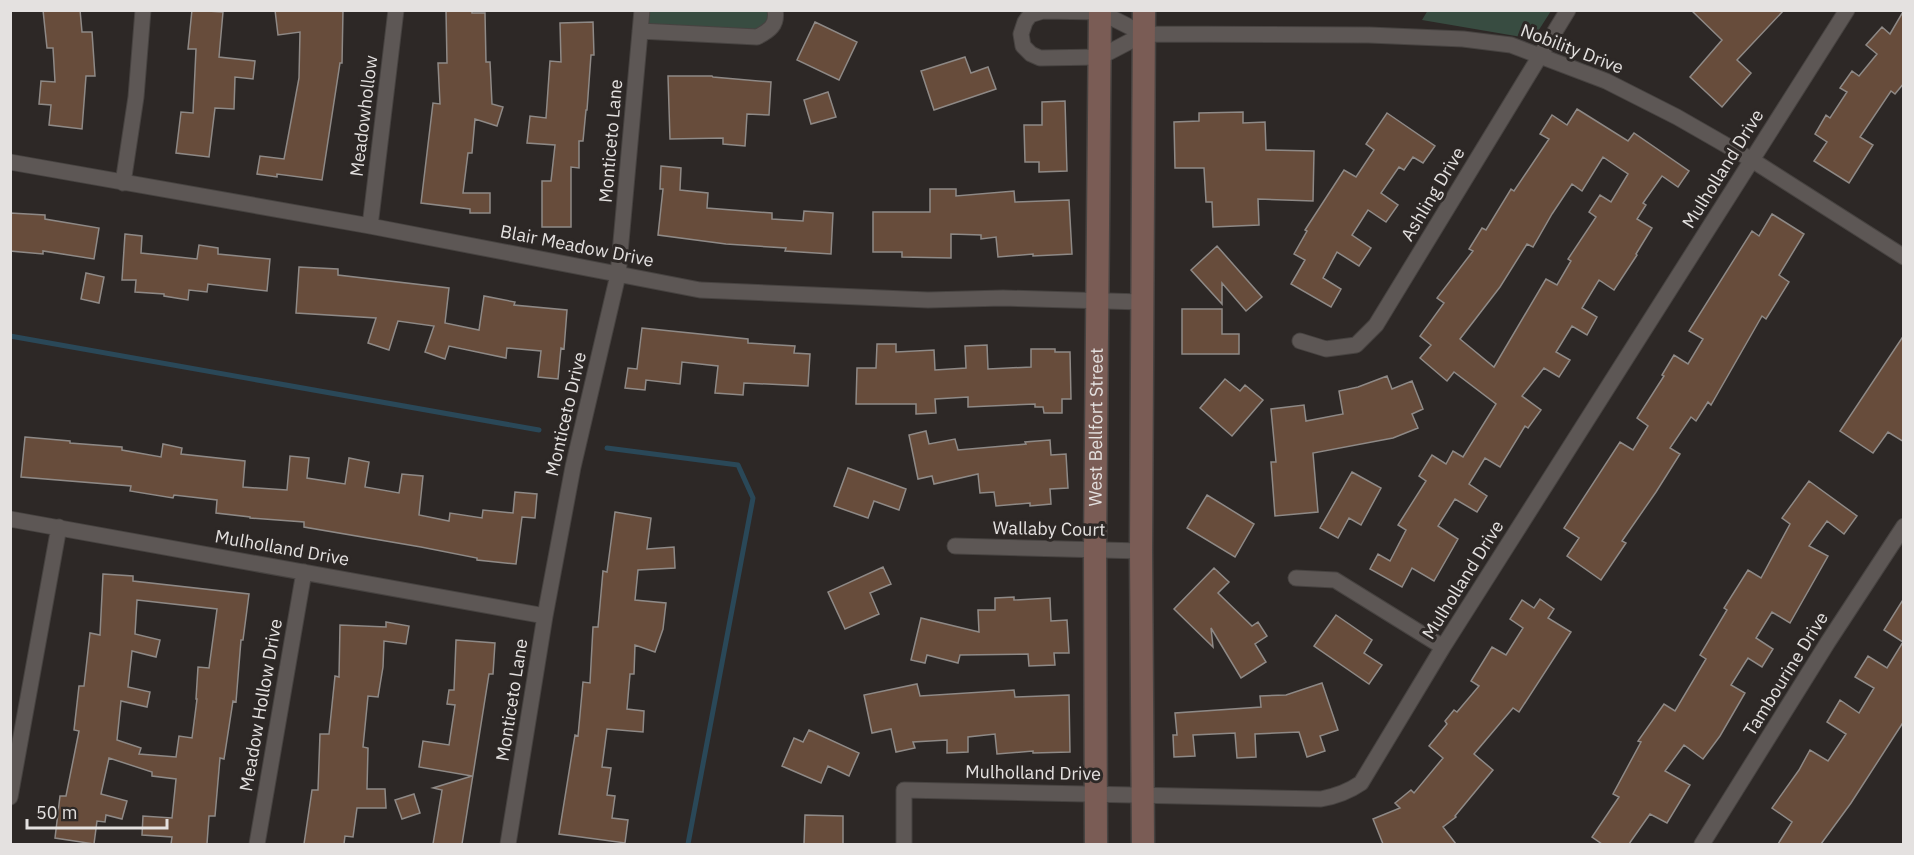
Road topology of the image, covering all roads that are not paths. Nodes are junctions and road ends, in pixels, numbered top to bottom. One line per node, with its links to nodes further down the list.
1 (144, 10): 15 (street)
2 (396, 10): 16 (street, Meadowhollow)
3 (642, 10): 9 (street, Monticeto Lane)
4 (775, 10): 9 (street)
5 (1144, 10): 10 (main road)
6 (1568, 10): 11 (street, Ashling Drive)
7 (1847, 10): 13 (street, Mulholland Drive)
8 (1100, 11): 10 (street, Nobility Drive); 12 (main road, West Bellfort Street); 12 (street, Nobility Drive)
9 (640, 31): 18 (street, Monticeto Lane)
10 (1144, 34): 11 (street, Nobility Drive); 12 (street, Nobility Drive); 20 (main road)
11 (1540, 56): 13 (street, Nobility Drive); 21 (street, Ashling Drive)
12 (1100, 57): 19 (main road, West Bellfort Street)
13 (1752, 160): 17 (street, Nobility Drive); 32 (street, Mulholland Drive)
14 (10, 162): 15 (street, Blair Meadow Drive)
15 (123, 183): 16 (street, Blair Meadow Drive)
16 (370, 226): 18 (street, Blair Meadow Drive)
17 (1904, 257)
18 (618, 275): 19 (street, Blair Meadow Drive); 28 (street, Monticeto Drive)
19 (1098, 300): 20 (street, Blair Meadow Drive); 26 (main road, West Bellfort Street)
20 (1142, 302): 27 (main road)
21 (1300, 341)
22 (10, 519): 24 (street, Mulholland Drive)
23 (1904, 526): 41 (street, Tambourine Drive)
24 (59, 527): 29 (street, Mulholland Drive); 35 (street)
25 (956, 546): 26 (street, Wallaby Court)
26 (1095, 550): 27 (street, Wallaby Court); 33 (main road, West Bellfort Street)
27 (1141, 550): 34 (main road)
28 (555, 562): 31 (street, Monticeto Lane)
29 (304, 572): 31 (street, Mulholland Drive); 36 (street, Meadow Hollow Drive)
30 (1296, 578): 32 (street)
31 (546, 616): 37 (street, Monticeto Lane)
32 (1443, 647): 34 (street, Mulholland Drive)
33 (1096, 793): 34 (street, Mulholland Drive); 38 (street, Mulholland Drive); 39 (main road, West Bellfort Street)
34 (1143, 794): 40 (main road)
35 (10, 797)
36 (257, 844)
37 (508, 844)
38 (904, 844)
39 (1096, 844)
40 (1143, 844)
41 (1702, 844)

